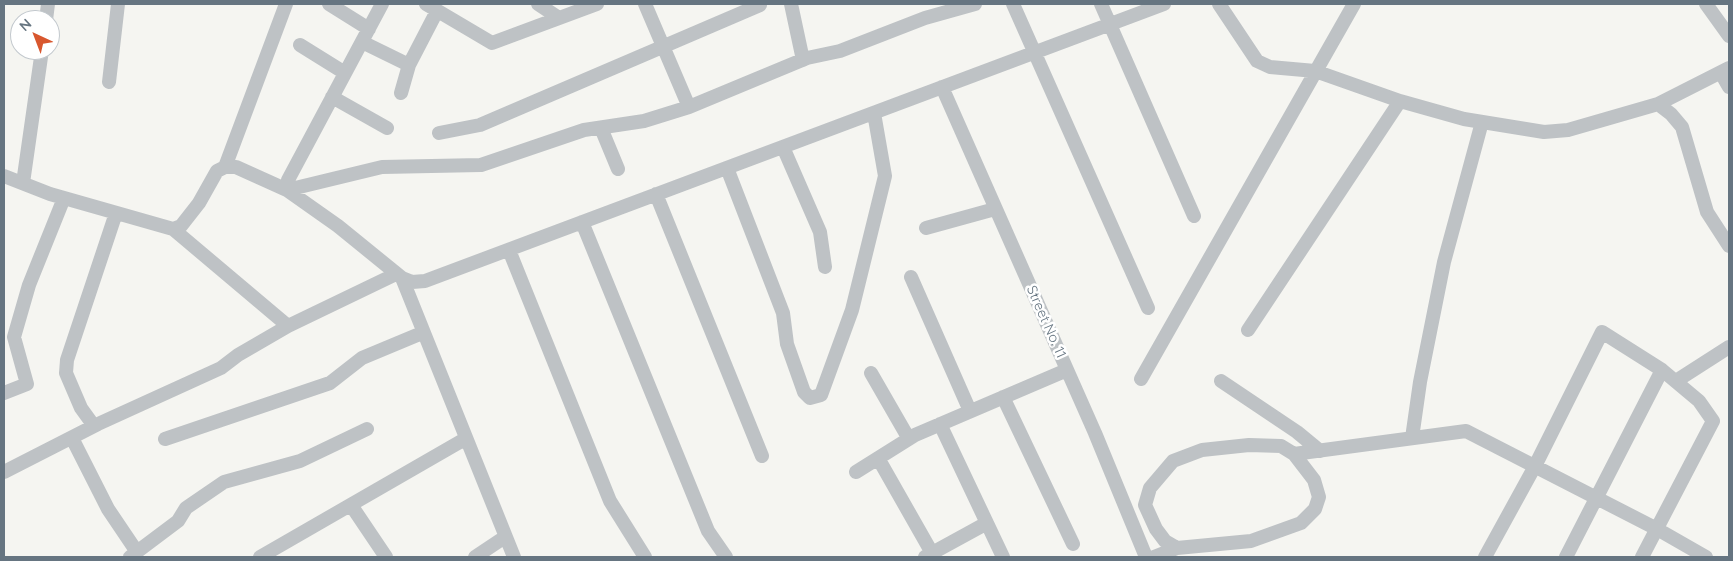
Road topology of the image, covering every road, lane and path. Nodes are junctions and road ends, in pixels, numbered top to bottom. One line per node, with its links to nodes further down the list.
1 (118, 4): 32 (street)
2 (286, 4): 46 (street)
3 (329, 4): 20 (street)
4 (382, 4): 20 (street)
5 (538, 4): 18 (street)
6 (597, 4): 18 (street)
7 (645, 4): 24 (street)
8 (975, 4): 27 (street)
9 (1013, 4): 25 (street)
10 (1101, 4): 19 (street)
11 (1164, 4): 19 (street)
12 (1219, 4): 29 (street)
13 (1354, 4): 29 (street)
14 (1706, 4): 21 (street)
15 (760, 5): 24 (street)
16 (795, 5): 27 (street)
17 (432, 7): 18 (street); 28 (street)
18 (559, 18)
19 (1110, 24): 25 (street); 56 (street)
20 (369, 29): 22 (street)
21 (1729, 36)
22 (362, 42): 28 (street); 31 (street)
23 (300, 44): 31 (street)
24 (664, 48): 39 (street); 44 (street)
25 (1035, 53): 33 (street); 65 (street)
26 (41, 60): 50 (street)
27 (803, 60): 39 (street)
28 (409, 66): 35 (street)
29 (1315, 71): 37 (street); 73 (street)
30 (1725, 71): 34 (street); 38 (street)
31 (345, 73): 36 (street)
32 (109, 82)
33 (942, 87): 40 (street); 54 (street, Street No. 11)
34 (1729, 87)
35 (401, 93)
36 (332, 97): 42 (street); 51 (street)
37 (1400, 101): 41 (street); 67 (street)
38 (1658, 104): 41 (street); 60 (street)
39 (689, 107): 43 (street)
40 (874, 113): 45 (street); 47 (street)
41 (1482, 122): 83 (street)
42 (387, 128)
43 (601, 128): 48 (street); 51 (street)
44 (439, 133)
45 (783, 147): 47 (street); 62 (street)
46 (225, 167): 51 (street); 59 (street)
47 (726, 168): 52 (street)
48 (618, 169)
49 (4, 176): 50 (street)
50 (23, 183): 53 (street)
51 (287, 190): 63 (street)
52 (656, 194): 57 (street); 89 (street)
53 (64, 198): 55 (street); 76 (street)
54 (995, 209): 58 (street); 70 (street, Street No. 11)
55 (116, 213): 59 (street); 80 (street)
56 (1194, 216)
57 (582, 222): 61 (street); 108 (street)
58 (926, 228)
59 (173, 229): 66 (street)
60 (1729, 246)
61 (509, 250): 63 (street); 107 (street)
62 (825, 267)
63 (399, 276): 66 (street); 68 (street)
64 (911, 277): 78 (street)
65 (1148, 308)
66 (288, 326): 80 (street)
67 (1248, 330)
68 (422, 333): 84 (street); 85 (street)
69 (1729, 347): 75 (street)
70 (1067, 370): 77 (street); 110 (street, Street No. 11)
71 (1662, 370): 75 (street); 91 (street); 94 (street)
72 (871, 373): 86 (street)
73 (1141, 379)
74 (1221, 380): 87 (street)
75 (1676, 381): 97 (street)
76 (4, 393)
77 (1003, 397): 78 (street); 99 (street)
78 (970, 411): 79 (street)
79 (940, 424): 86 (street); 96 (street)
80 (94, 426): 82 (street)
81 (367, 429): 101 (street)
82 (72, 438): 92 (street); 101 (street)
83 (1412, 438): 87 (street); 91 (street)
84 (165, 439)
85 (465, 439): 95 (street); 98 (street)
86 (908, 439): 90 (street)
87 (1320, 451): 88 (street)
88 (1294, 454): 100 (street); 100 (street)
89 (762, 456)
90 (878, 458): 93 (street); 102 (street)
91 (1535, 466): 94 (street); 112 (street)
92 (4, 470)
93 (856, 472)
94 (1598, 498): 97 (street); 113 (street)
95 (351, 505): 103 (street); 104 (street)
96 (987, 523): 102 (street); 109 (street)
97 (1657, 529): 114 (street); 115 (street)
98 (505, 536): 105 (street); 106 (street)
99 (1073, 544)
100 (1177, 548): 111 (street)
101 (134, 554)
102 (929, 555)
103 (260, 557)
104 (386, 557)
105 (475, 557)
106 (514, 557)
107 (645, 557)
108 (726, 557)
109 (1003, 557)
110 (1146, 557)
111 (1154, 557)
112 (1484, 557)
113 (1566, 557)
114 (1642, 557)
115 (1706, 557)

